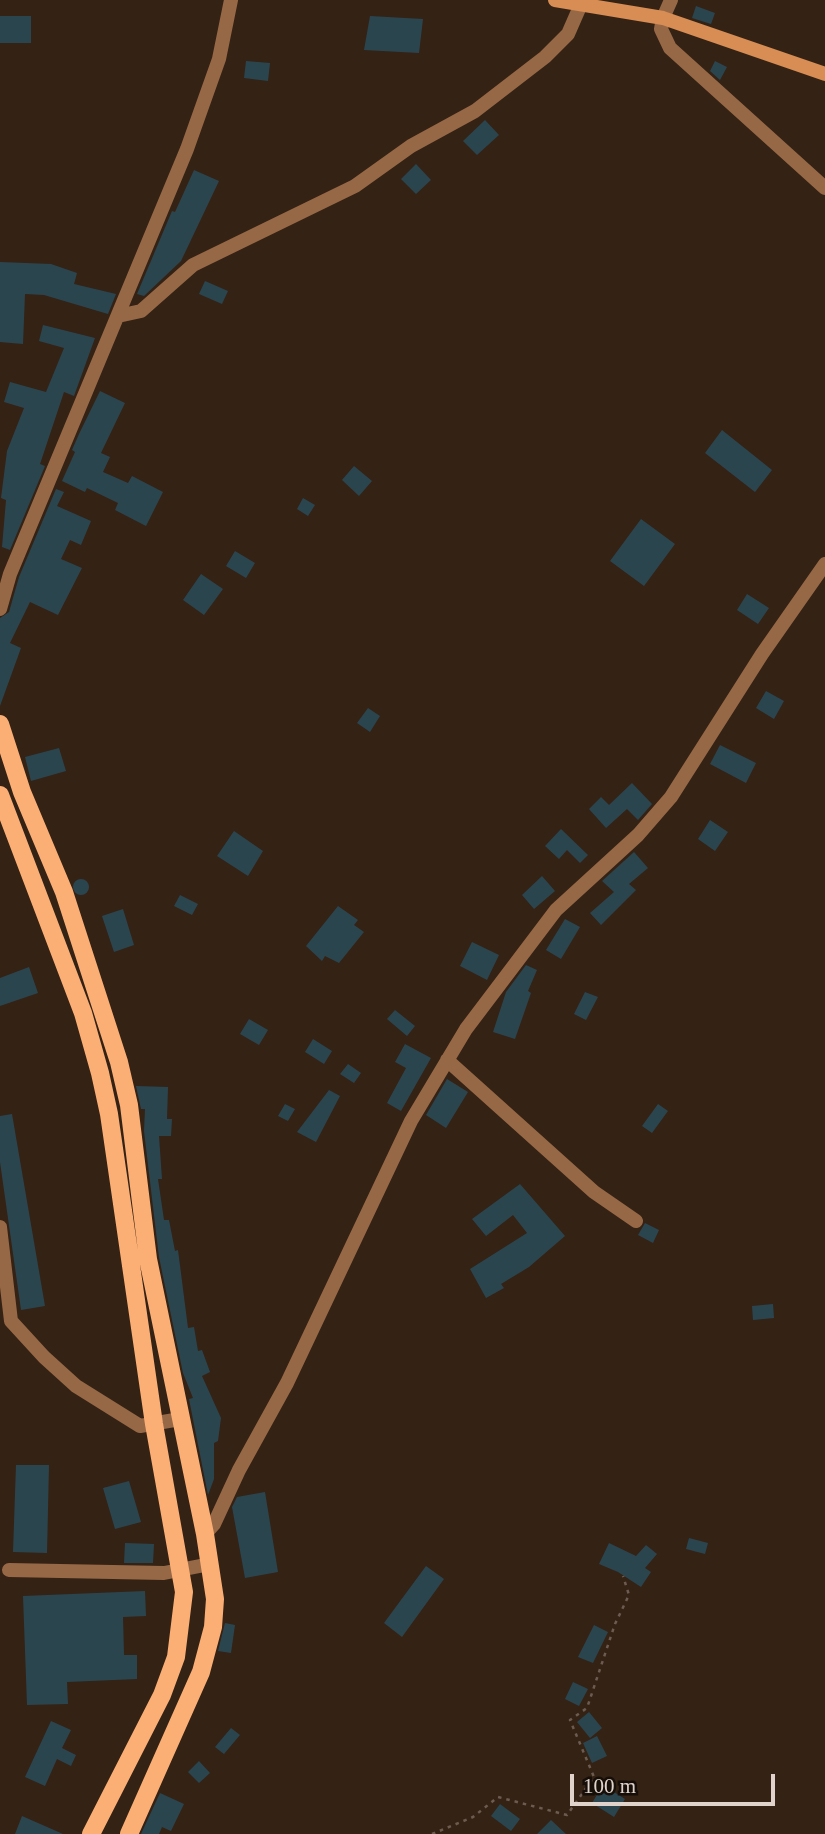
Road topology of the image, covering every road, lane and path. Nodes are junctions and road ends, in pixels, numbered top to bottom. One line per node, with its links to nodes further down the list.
1 (231, 0): 8 (street)
2 (555, 0): 4 (main road)
3 (671, 0): 5 (street)
4 (582, 2): 5 (main road); 8 (street)
5 (663, 18): 6 (main road); 7 (street)
6 (825, 74)
7 (825, 188)
8 (118, 316): 10 (street)
9 (825, 564): 14 (street)
10 (5, 570): 11 (street)
11 (0, 609)
12 (0, 724): 18 (main road)
13 (0, 795): 19 (main road)
14 (447, 1060): 15 (street); 20 (street)
15 (636, 1221)
16 (0, 1227): 17 (street)
17 (6, 1317): 19 (street)
18 (180, 1419): 19 (street); 20 (main road)
19 (154, 1424): 23 (main road)
20 (205, 1534): 21 (main road)
21 (209, 1564): 23 (street); 26 (main road)
22 (9, 1570): 23 (street)
23 (181, 1570): 25 (main road)
24 (623, 1576): 27 (path)
25 (91, 1834)
26 (129, 1834)
27 (432, 1834)

